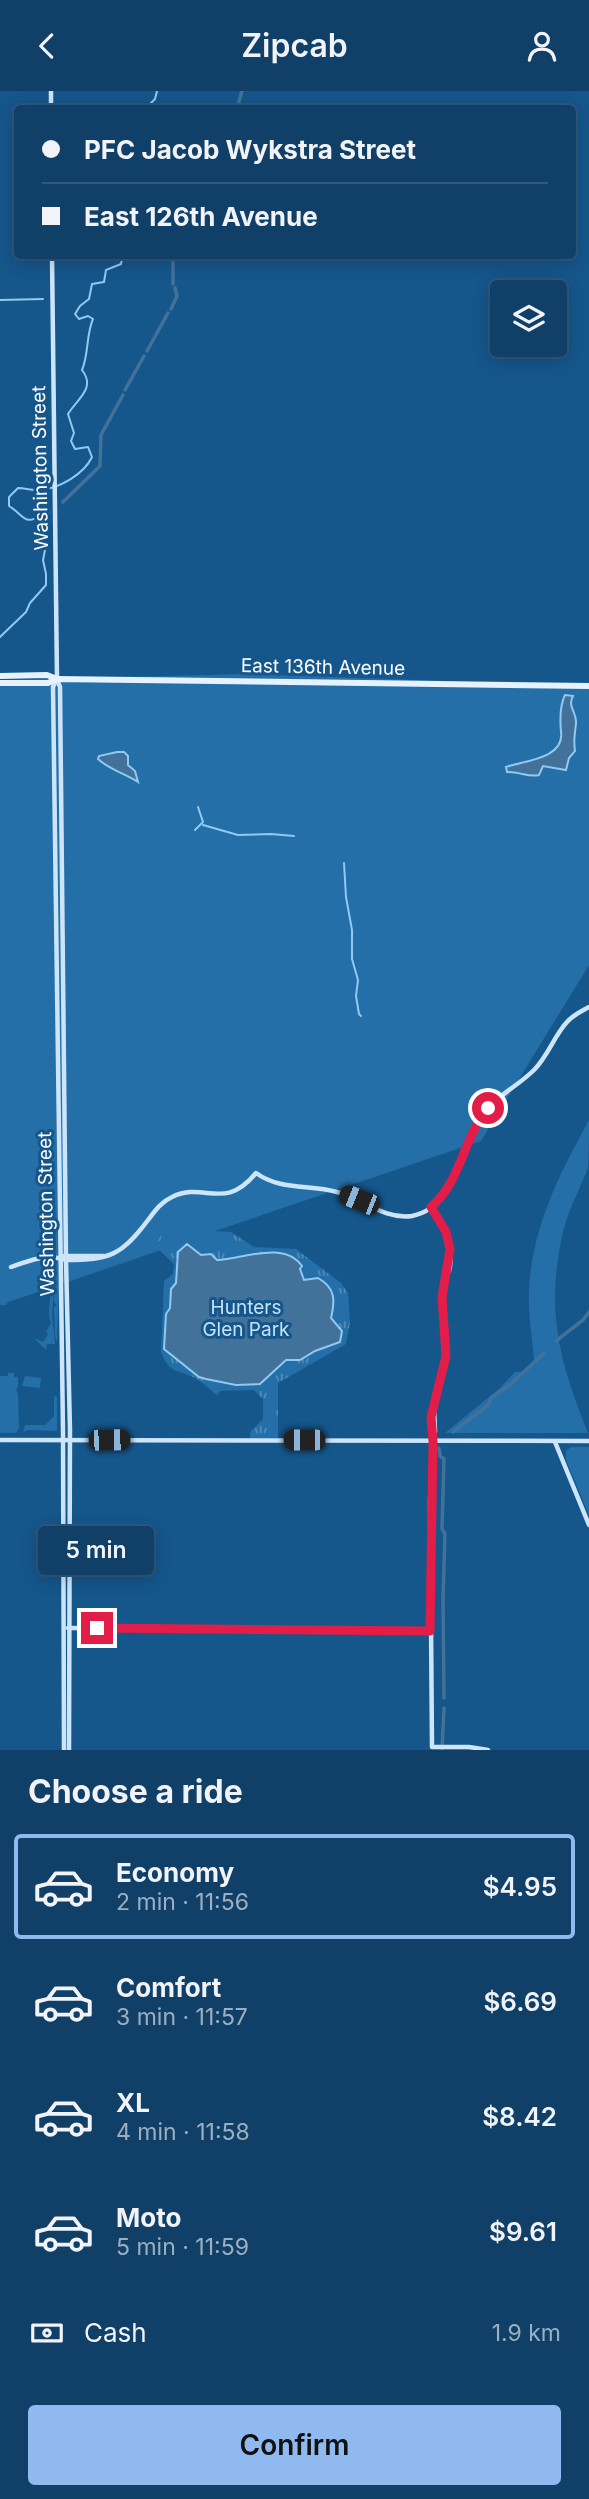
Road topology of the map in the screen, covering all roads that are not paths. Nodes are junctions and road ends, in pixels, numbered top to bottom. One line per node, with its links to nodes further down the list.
1 (52, 259): 3 (main road, Washington Street)
2 (0, 676): 3 (main road, East 136th Avenue)
3 (57, 679): 4 (main road, East 136th Avenue); 5 (main road, East 136th Avenue); 8 (main road, Washington Street)
4 (0, 683)
5 (589, 686)
6 (589, 1007): 7 (main road)
7 (431, 1207): 8 (main road); 14 (main road)
8 (64, 1258): 9 (main road); 10 (main road, Washington Street)
9 (11, 1267)
10 (64, 1355): 12 (main road, Washington Street); 13 (main road, Washington Street)
11 (0, 1440): 12 (main road)
12 (63, 1440): 13 (main road); 18 (main road, Washington Street)
13 (70, 1440): 14 (main road); 18 (main road, Washington Street)
14 (433, 1441): 16 (main road); 19 (main road)
15 (589, 1441): 16 (main road)
16 (555, 1442): 17 (main road)
17 (589, 1525)
18 (66, 1628): 19 (main road); 20 (main road, Washington Street)
19 (430, 1631): 21 (main road)
20 (67, 1750)
21 (488, 1750)

